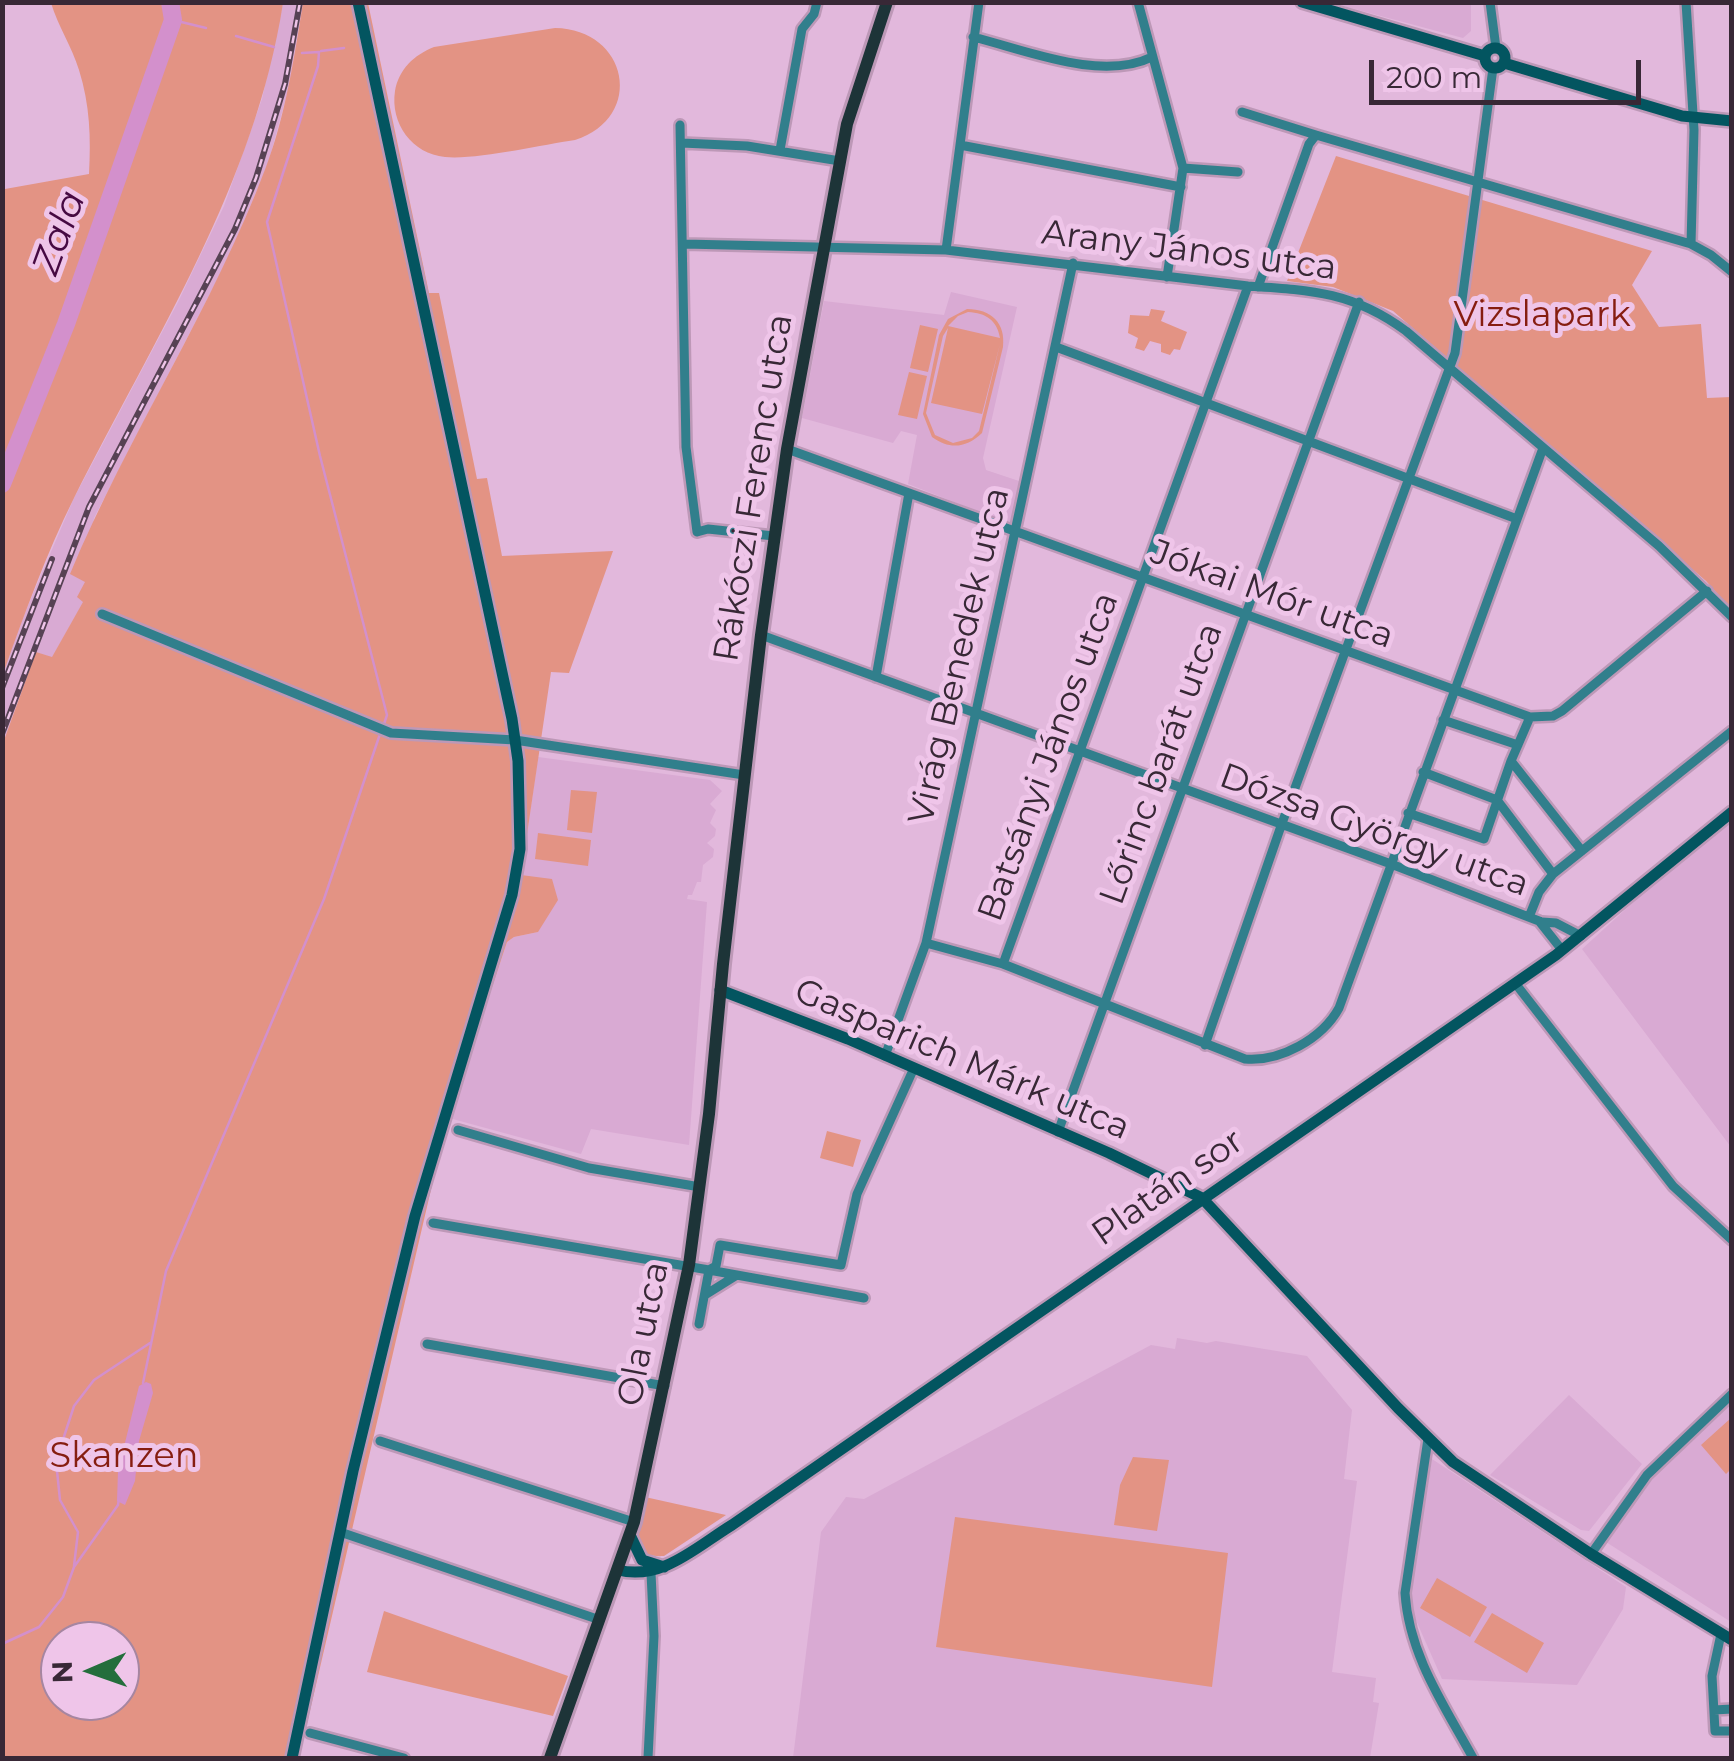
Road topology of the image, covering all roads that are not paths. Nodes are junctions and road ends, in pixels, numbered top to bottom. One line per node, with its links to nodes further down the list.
1 (358, 2): 59 (street)
2 (817, 2): 20 (street)
3 (887, 2): 21 (main road, Rákóczi Ferenc utca)
4 (979, 2): 9 (street)
5 (1138, 2): 11 (street)
6 (1302, 2): 10 (street)
7 (1490, 2): 10 (street)
8 (1686, 2): 14 (street)
9 (973, 37): 11 (street); 19 (street)
10 (1490, 52): 12 (street); 12 (street)
11 (1150, 58): 22 (street)
12 (1499, 66): 14 (street); 24 (street)
13 (1242, 112): 17 (street)
14 (1693, 118): 15 (street); 27 (street)
15 (1732, 121)
16 (680, 124): 18 (street)
17 (1316, 135): 24 (street); 33 (street, Batsányi János utca)
18 (682, 142): 20 (street); 26 (street)
19 (960, 145): 25 (street); 29 (street)
20 (780, 150): 21 (street)
21 (840, 161): 28 (main road, Rákóczi Ferenc utca)
22 (1183, 168): 23 (street); 25 (street)
23 (1238, 172)
24 (1478, 181): 27 (street); 36 (street)
25 (1181, 187): 32 (street)
26 (684, 244): 28 (street, Arany János utca); 45 (street)
27 (1691, 244): 31 (street)
28 (822, 248): 29 (street, Arany János utca); 40 (main road, Rákóczi Ferenc utca)
29 (946, 250): 30 (street, Arany János utca)
30 (1073, 263): 32 (street, Arany János utca); 35 (street, Virág Benedek utca)
31 (1732, 272)
32 (1168, 276): 33 (street, Arany János utca)
33 (1253, 286): 34 (street, Arany János utca); 37 (street, Batsányi János utca)
34 (1359, 302): 36 (street, Arany János utca); 38 (street, Lőrinc barát utca)
35 (1056, 347): 37 (street); 44 (street, Virág Benedek utca)
36 (1449, 368): 39 (street, Arany János utca); 41 (street)
37 (1206, 405): 38 (street); 46 (street, Batsányi János utca)
38 (1309, 443): 41 (street); 49 (street, Lőrinc barát utca)
39 (1543, 448): 43 (street); 47 (street, Arany János utca)
40 (787, 450): 42 (street, Jókai Mór utca); 45 (main road, Rákóczi Ferenc utca)
41 (1408, 480): 43 (street); 52 (street)
42 (909, 493): 44 (street, Jókai Mór utca); 53 (street)
43 (1517, 518): 54 (street)
44 (1015, 532): 46 (street, Jókai Mór utca); 55 (street, Virág Benedek utca)
45 (774, 536): 51 (main road, Rákóczi Ferenc utca)
46 (1143, 578): 49 (street, Jókai Mór utca); 61 (street, Batsányi János utca)
47 (1707, 591): 50 (street, Arany János utca); 56 (street)
48 (102, 614): 59 (street)
49 (1245, 614): 52 (street, Jókai Mór utca); 65 (street, Lőrinc barát utca)
50 (1732, 617)
51 (761, 635): 53 (street, Dózsa György utca); 64 (main road, Rákóczi Ferenc utca)
52 (1346, 650): 54 (street, Jókai Mór utca); 69 (street)
53 (876, 677): 55 (street, Dózsa György utca)
54 (1453, 689): 56 (street, Jókai Mór utca); 57 (street)
55 (975, 713): 61 (street, Dózsa György utca); 75 (street, Virág Benedek utca)
56 (1530, 716): 60 (street)
57 (1443, 720): 60 (street); 63 (street)
58 (1732, 731): 70 (street)
59 (515, 740): 64 (street); 102 (street)
60 (1518, 745): 62 (street)
61 (1080, 752): 65 (street, Dózsa György utca); 77 (street, Batsányi János utca)
62 (1511, 761): 66 (street); 70 (street)
63 (1423, 772): 66 (street); 68 (street)
64 (744, 775): 79 (main road, Rákóczi Ferenc utca)
65 (1184, 789): 69 (street, Dózsa György utca); 80 (street, Lőrinc barát utca)
66 (1498, 800): 68 (street); 72 (street)
67 (1732, 812): 74 (street, Platán sor)
68 (1408, 813): 71 (street)
69 (1281, 826): 71 (street, Dózsa György utca); 81 (street)
70 (1582, 850): 72 (street)
71 (1391, 864): 73 (street, Dózsa György utca); 81 (street)
72 (1553, 874): 73 (street)
73 (1534, 919): 74 (street); 76 (street, Dózsa György utca)
74 (1581, 936): 76 (street, Platán sor)
75 (926, 943): 77 (street); 82 (street, Virág Benedek utca)
76 (1562, 950): 78 (street, Platán sor)
77 (1003, 964): 80 (street)
78 (1515, 983): 87 (street, Platán sor); 89 (street)
79 (720, 990): 82 (street, Gasparich Márk utca); 86 (main road, Ola utca)
80 (1105, 1006): 81 (street); 85 (street, Lőrinc barát utca)
81 (1205, 1045)
82 (886, 1056): 83 (street, Gasparich Márk utca)
83 (914, 1068): 85 (street, Gasparich Márk utca); 91 (street)
84 (458, 1130): 86 (street)
85 (1058, 1132): 87 (street, Gasparich Márk utca)
86 (700, 1188): 90 (main road, Ola utca)
87 (1202, 1198): 99 (street, Gasparich Márk utca); 104 (street, Platán sor)
88 (434, 1222): 90 (street)
89 (1732, 1240)
90 (689, 1266): 91 (street); 97 (main road, Ola utca)
91 (709, 1270): 92 (street); 93 (street)
92 (737, 1275): 93 (street); 94 (street)
93 (705, 1295): 95 (street)
94 (864, 1298)
95 (700, 1324)
96 (427, 1344): 97 (street)
97 (665, 1386): 101 (main road, Ola utca)
98 (1732, 1394): 103 (street)
99 (1428, 1439): 103 (street, Gasparich Márk utca); 117 (street)
100 (380, 1442): 101 (street)
101 (632, 1529): 104 (street); 105 (main road, Ola utca)
102 (340, 1532): 107 (street); 113 (street)
103 (1591, 1554): 108 (street, Gasparich Márk utca)
104 (664, 1567): 106 (street, Platán sor)
105 (618, 1570): 106 (street, Platán sor); 107 (main road, Ola utca)
106 (650, 1573): 116 (street)
107 (600, 1620): 115 (main road, Ola utca)
108 (1726, 1637): 110 (street)
109 (1732, 1709): 110 (street)
110 (1714, 1710): 111 (street)
111 (1732, 1731)
112 (310, 1733): 114 (street)
113 (292, 1758)
114 (404, 1758)
115 (550, 1758)
116 (648, 1758)
117 (1473, 1758)

